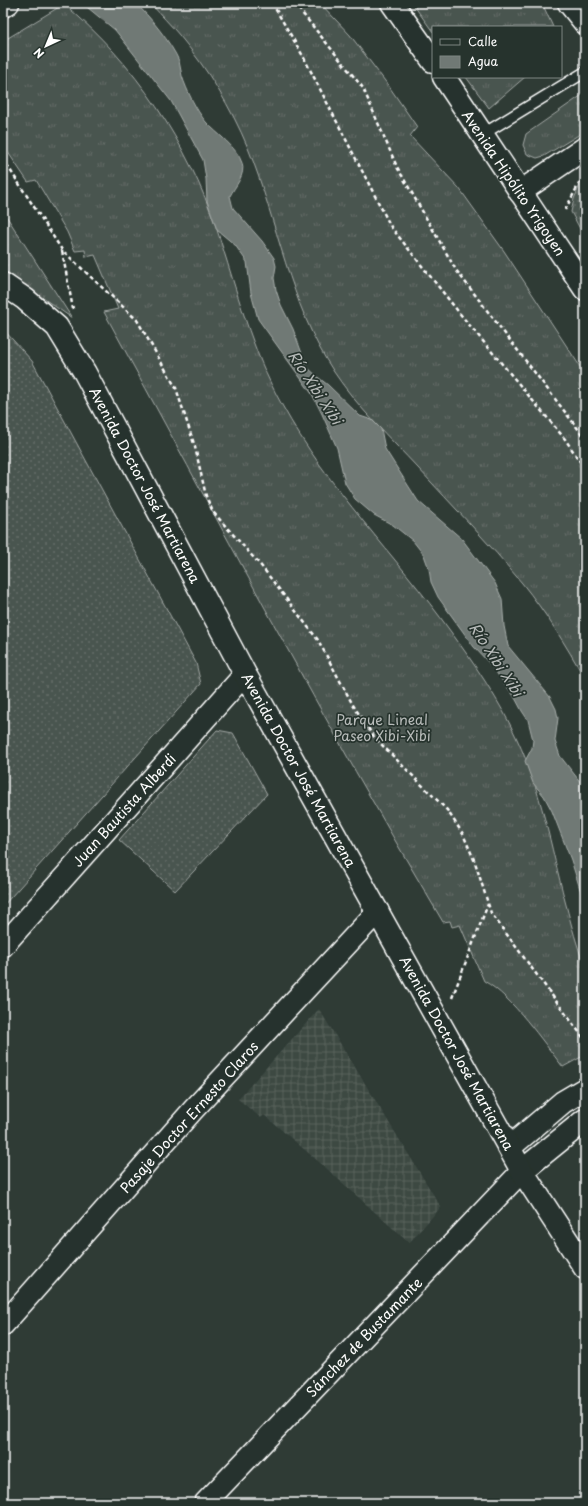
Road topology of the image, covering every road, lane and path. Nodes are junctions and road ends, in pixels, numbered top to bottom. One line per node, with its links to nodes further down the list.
1 (8, 3): 6 (main road)
2 (272, 3): 22 (path)
3 (294, 3): 21 (path)
4 (392, 3): 8 (main road)
5 (569, 3): 7 (main road)
6 (3, 6)
7 (585, 23)
8 (432, 60)
9 (585, 72): 11 (lane)
10 (445, 78): 11 (main road, Avenida Hipólito Yrigoyen)
11 (483, 134): 15 (main road, Avenida Hipólito Yrigoyen)
12 (585, 148): 15 (main road)
13 (3, 159): 17 (path)
14 (583, 175): 16 (path)
15 (520, 192): 19 (main road, Avenida Hipólito Yrigoyen)
16 (565, 210)
17 (62, 250): 20 (path); 24 (path)
18 (3, 284): 23 (main road, Avenida Doctor José Martiarena)
19 (585, 289)
20 (74, 315)
21 (585, 438)
22 (585, 469)
23 (244, 674): 25 (main road, Avenida Doctor José Martiarena); 26 (street, Juan Bautista Alberdi)
24 (488, 903): 27 (path); 28 (path)
25 (378, 911): 31 (main road, Avenida Doctor José Martiarena); 34 (street, Pasaje Doctor Ernesto Claros)
26 (3, 946)
27 (452, 999)
28 (585, 1040)
29 (585, 1089): 31 (main road)
30 (583, 1122): 32 (main road)
31 (510, 1147): 32 (main road, Avenida Doctor José Martiarena)
32 (522, 1171): 33 (main road, Avenida Doctor José Martiarena); 35 (street, Sánchez de Bustamante)
33 (585, 1268)
34 (3, 1325)
35 (205, 1503)

